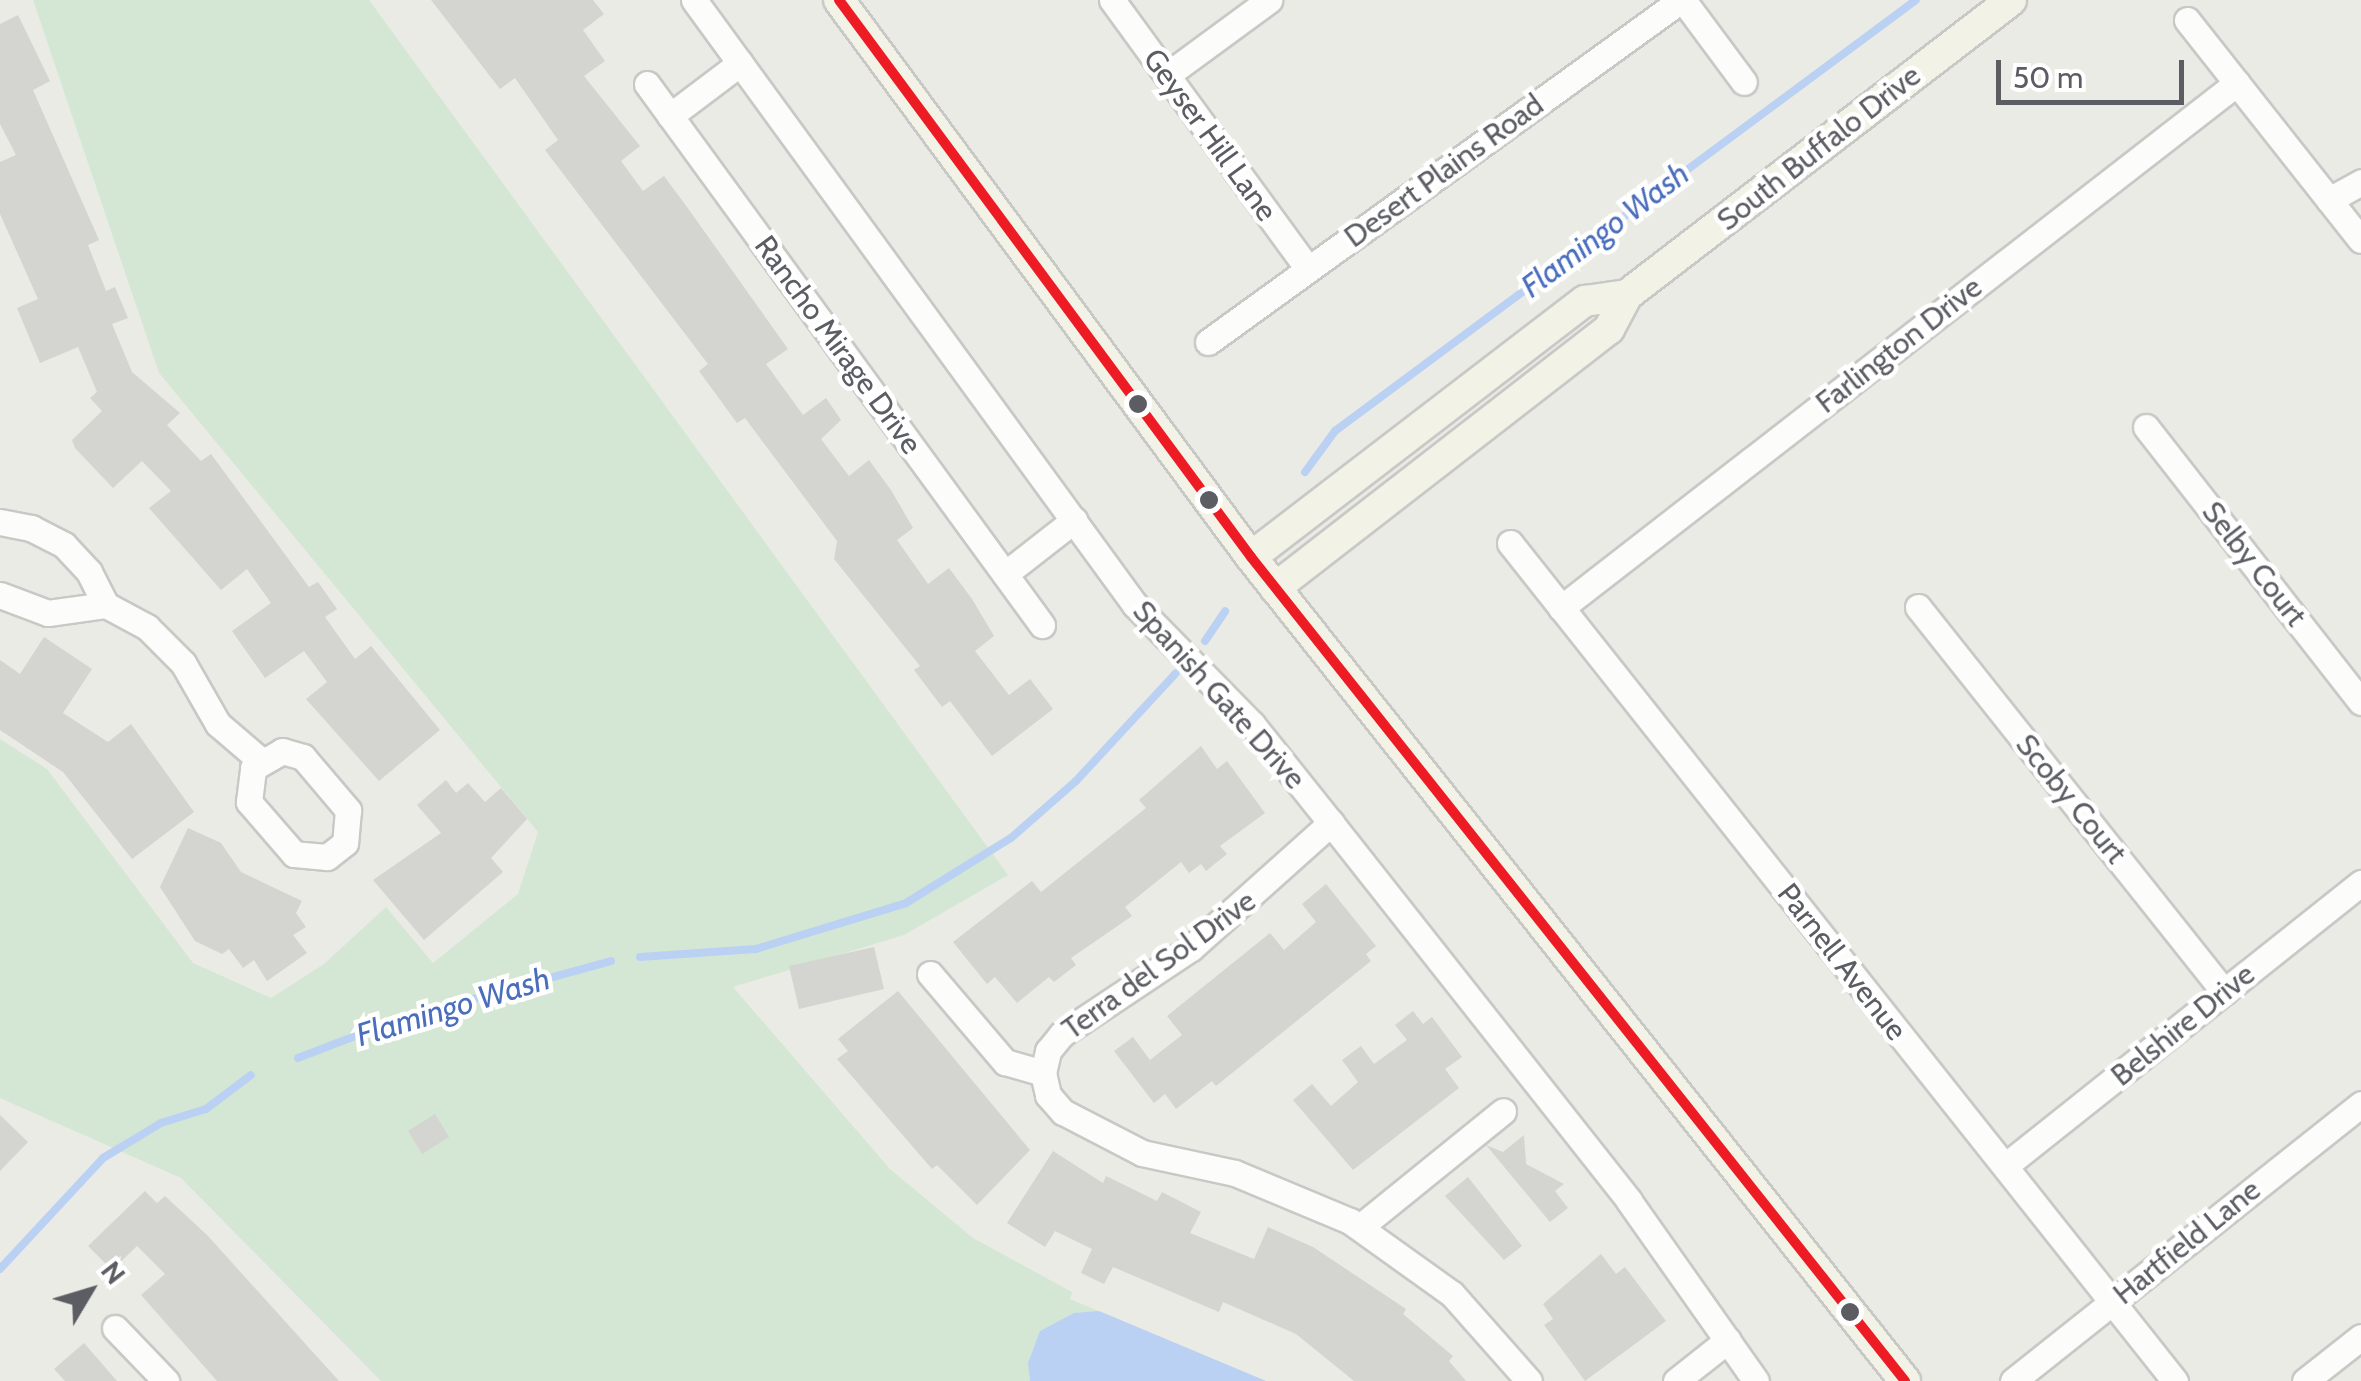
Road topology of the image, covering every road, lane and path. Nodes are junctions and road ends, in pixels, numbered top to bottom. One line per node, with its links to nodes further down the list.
1 (694, 0): 8 (street, Spanish Gate Drive)
2 (1112, 0): 9 (street, Geyser Hill Lane)
3 (1269, 0): 9 (street)
4 (1682, 0): 10 (street); 17 (street, Desert Plains Road)
5 (2011, 0): 18 (main road, South Buffalo Drive)
6 (843, 2): 24 (main road)
7 (2187, 20): 11 (street)
8 (740, 63): 13 (street); 21 (street, Spanish Gate Drive)
9 (1167, 74): 17 (street, Geyser Hill Lane)
10 (1744, 82)
11 (2236, 83): 15 (street); 30 (street, Farlington Drive)
12 (647, 84): 13 (street, Rancho Mirage Drive)
13 (670, 116): 25 (street, Rancho Mirage Drive)
14 (2361, 182): 15 (street)
15 (2329, 200): 16 (street)
16 (2361, 240)
17 (1308, 269): 19 (street, Desert Plains Road)
18 (1627, 295): 24 (main road, South Buffalo Drive); 26 (main road, South Buffalo Drive)
19 (1208, 342)
20 (2146, 427): 32 (street, Selby Court)
21 (1074, 520): 25 (street); 34 (street, Spanish Gate Drive)
22 (0, 522): 28 (street)
23 (1510, 543): 30 (street, Parnell Avenue)
24 (1251, 557): 26 (main road)
25 (1005, 574): 31 (street, Rancho Mirage Drive)
26 (1275, 588): 51 (main road)
27 (0, 595): 28 (street)
28 (106, 605): 33 (street)
29 (1918, 607): 37 (street, Scoby Court)
30 (1560, 608): 41 (street, Parnell Avenue)
31 (1042, 625)
32 (2361, 702)
33 (260, 760): 33 (street)
34 (1332, 823): 38 (street, Terra del Sol Drive); 46 (street, Spanish Gate Drive)
35 (2361, 883): 37 (street, Belshire Drive)
36 (930, 974): 38 (street)
37 (2224, 992): 41 (street, Belshire Drive)
38 (1043, 1073): 42 (street)
39 (2361, 1104): 43 (street, Hartfield Lane)
40 (1503, 1111): 42 (street)
41 (2005, 1166): 43 (street, Parnell Avenue)
42 (1360, 1226): 48 (street)
43 (2112, 1302): 52 (street, Hartfield Lane); 53 (street, Parnell Avenue)
44 (115, 1328): 47 (street)
45 (2361, 1337): 54 (street)
46 (1728, 1340): 49 (street); 50 (street, Spanish Gate Drive)
47 (166, 1381)
48 (1529, 1381)
49 (1676, 1381)
50 (1756, 1381)
51 (1906, 1381)
52 (2013, 1381)
53 (2175, 1381)
54 (2306, 1381)

